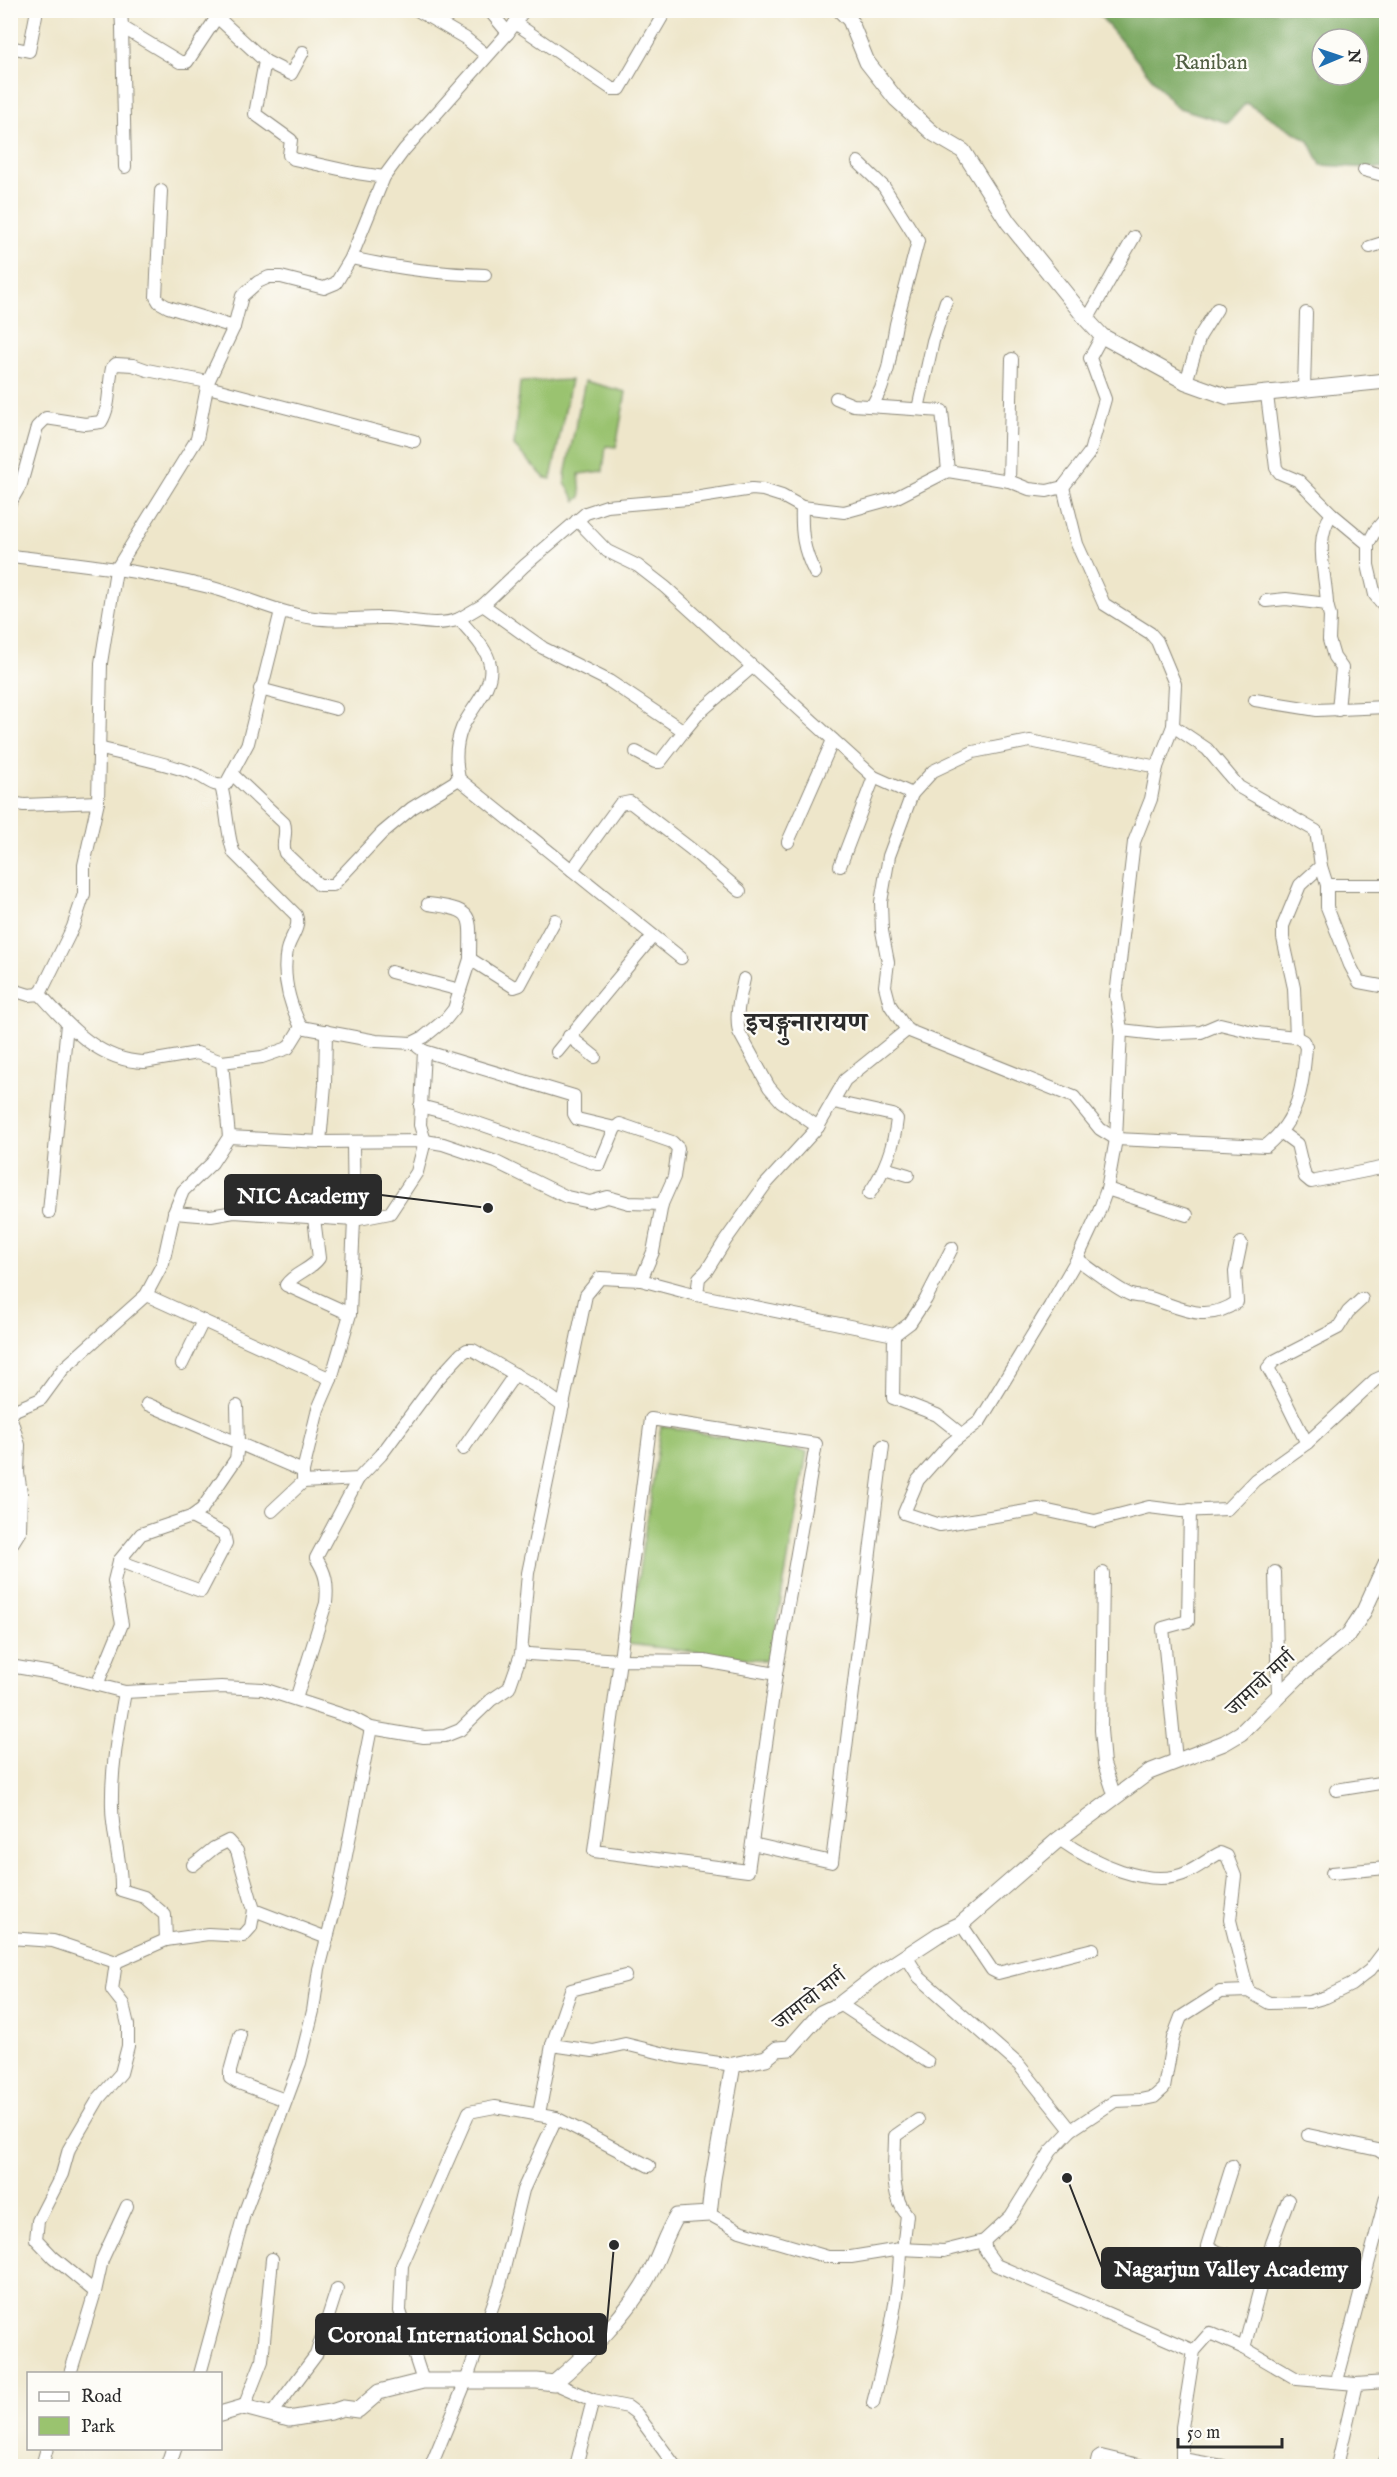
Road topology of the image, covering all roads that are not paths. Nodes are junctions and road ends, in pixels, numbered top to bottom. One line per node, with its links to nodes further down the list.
1 (37, 10): 11 (street)
2 (122, 10): 9 (street)
3 (417, 10): 13 (street)
4 (489, 10): 10 (street)
5 (524, 10): 10 (street)
6 (666, 10): 10 (street)
7 (840, 10): 29 (street)
8 (216, 13): 9 (street); 14 (street)
9 (122, 27): 16 (street)
10 (511, 28): 13 (street)
11 (10, 47)
12 (303, 52): 14 (street)
13 (486, 55): 19 (street)
14 (265, 61): 19 (street)
15 (858, 162): 39 (street)
16 (125, 166)
17 (1364, 170): 18 (street)
18 (1386, 176)
19 (384, 177): 24 (street)
20 (161, 191): 30 (street)
21 (1134, 237): 29 (street)
22 (1386, 242): 23 (street)
23 (1370, 247)
24 (351, 258): 25 (street); 30 (street)
25 (485, 275)
26 (946, 301): 40 (street)
27 (1217, 309): 34 (street)
28 (1306, 313): 36 (street)
29 (1087, 320): 31 (street)
30 (234, 327): 35 (street)
31 (1102, 336): 34 (street); 44 (street)
32 (1012, 358): 43 (street)
33 (1386, 381): 36 (street)
34 (1186, 382): 37 (street)
35 (208, 384): 41 (street); 45 (street); 52 (street)
36 (1304, 390): 37 (street)
37 (1267, 395): 47 (street)
38 (836, 398): 39 (street)
39 (872, 406): 40 (street)
40 (918, 409): 42 (street)
41 (414, 441)
42 (948, 471): 43 (street); 46 (street)
43 (1009, 481): 44 (street)
44 (1063, 487): 66 (street)
45 (10, 503)
46 (802, 507): 49 (street); 53 (street)
47 (1332, 514): 50 (street); 55 (street)
48 (1386, 518): 50 (street)
49 (577, 520): 56 (street); 60 (street)
50 (1368, 544): 57 (street)
51 (10, 556): 52 (street)
52 (116, 570): 58 (street); 69 (street)
53 (815, 573)
54 (1266, 601): 55 (street)
55 (1327, 604): 65 (street)
56 (483, 605): 59 (street); 67 (street)
57 (1386, 608)
58 (280, 611): 59 (street); 61 (street)
59 (459, 619): 74 (street)
60 (752, 667): 67 (street); 68 (street)
61 (260, 689): 64 (street); 72 (street)
62 (1255, 700): 65 (street)
63 (1386, 707): 65 (street)
64 (336, 710)
65 (1338, 710)
66 (1173, 726): 71 (street); 81 (street)
67 (684, 731): 70 (street)
68 (834, 740): 73 (street); 79 (street)
69 (99, 748): 75 (street); 77 (street)
70 (636, 752)
71 (1156, 767): 76 (street); 100 (street)
72 (232, 774): 74 (street); 75 (street)
73 (874, 777): 76 (street); 80 (street)
74 (459, 779): 82 (street)
75 (221, 786): 98 (street)
76 (912, 794): 99 (street)
77 (98, 802): 78 (street); 96 (street)
78 (10, 803)
79 (788, 842)
80 (840, 866)
81 (1321, 866): 83 (street); 103 (street)
82 (572, 870): 85 (street); 88 (street)
83 (1327, 885): 84 (street); 93 (street)
84 (1386, 885)
85 (740, 891)
86 (428, 904): 90 (street)
87 (555, 920): 90 (street)
88 (653, 936): 89 (street); 102 (street)
89 (681, 958)
90 (470, 959): 95 (street)
91 (392, 972): 95 (street)
92 (744, 979): 111 (street)
93 (1386, 987)
94 (10, 989): 96 (street)
95 (460, 990): 104 (street)
96 (40, 994): 97 (street)
97 (67, 1024): 108 (street); 125 (street)
98 (300, 1027): 101 (street); 108 (street)
99 (907, 1030): 109 (street); 115 (street)
100 (1121, 1030): 103 (street); 115 (street)
101 (326, 1031): 104 (street); 117 (street)
102 (569, 1036): 106 (street); 107 (street)
103 (1296, 1037): 113 (street)
104 (412, 1043): 105 (street)
105 (424, 1051): 110 (street); 112 (street)
106 (557, 1052)
107 (595, 1057)
108 (222, 1062): 114 (street)
109 (834, 1102): 111 (street); 120 (street)
110 (420, 1106): 112 (street); 116 (street)
111 (818, 1127): 135 (street)
112 (615, 1128): 124 (street)
113 (1282, 1133): 115 (street); 119 (street)
114 (229, 1137): 117 (street); 126 (street)
115 (1116, 1139): 122 (street)
116 (425, 1141): 118 (street); 124 (street); 129 (street)
117 (320, 1142): 118 (street)
118 (353, 1143): 129 (street)
119 (1386, 1167)
120 (884, 1168): 121 (street); 123 (street)
121 (908, 1175)
122 (1107, 1189): 127 (street); 132 (street)
123 (870, 1194)
124 (662, 1204): 133 (street)
125 (49, 1212)
126 (174, 1213): 128 (street); 134 (street)
127 (1187, 1215)
128 (314, 1218): 129 (street); 137 (street)
129 (354, 1220): 137 (street)
130 (1241, 1243): 132 (street)
131 (952, 1248): 139 (street)
132 (1077, 1259): 148 (street)
133 (641, 1280): 135 (street); 146 (street)
134 (146, 1295): 138 (street); 147 (street)
135 (697, 1295): 139 (street)
136 (1362, 1299): 149 (street)
137 (350, 1314): 143 (street)
138 (203, 1321): 140 (street); 143 (street)
139 (894, 1335): 148 (street)
140 (182, 1364)
141 (515, 1374): 146 (street); 152 (street); 154 (street)
142 (1386, 1375): 149 (street)
143 (331, 1379): 153 (street)
144 (147, 1404): 150 (street)
145 (237, 1406): 150 (street)
146 (562, 1406): 171 (street)
147 (10, 1413): 158 (street)
148 (961, 1434): 155 (street)
149 (1307, 1443): 155 (street)
150 (238, 1444): 153 (street); 157 (street)
151 (883, 1446): 177 (street)
152 (463, 1449)
153 (303, 1477): 154 (street); 156 (street)
154 (358, 1479): 170 (street)
155 (1190, 1510): 172 (street)
156 (272, 1511)
157 (191, 1517): 159 (street); 159 (street)
158 (10, 1546)
159 (119, 1561): 167 (street)
160 (1384, 1570): 169 (street, जामाचो मार्ग)
161 (1275, 1572): 169 (street)
162 (1103, 1573): 175 (street)
163 (530, 1654): 164 (street)
164 (621, 1660): 166 (street); 166 (street); 177 (street)
165 (10, 1666): 167 (street)
166 (776, 1674): 177 (street)
167 (97, 1685): 168 (street)
168 (125, 1692): 170 (street); 185 (street)
169 (1278, 1695): 172 (street, जामाचो मार्ग)
170 (296, 1699): 171 (street)
171 (371, 1728): 184 (street)
172 (1176, 1760): 175 (street, जामाचो मार्ग)
173 (1386, 1782): 174 (street)
174 (1336, 1790)
175 (1115, 1797): 176 (street, जामाचो मार्ग)
176 (1059, 1839): 182 (street, जामाचो मार्ग); 191 (street)
177 (752, 1845)
178 (193, 1865): 181 (street)
179 (1386, 1868): 180 (street)
180 (1332, 1873)
181 (254, 1910): 184 (street); 185 (street)
182 (961, 1923): 186 (street); 188 (street, जामाचो मार्ग)
183 (10, 1938): 189 (street)
184 (327, 1938): 197 (street)
185 (166, 1940): 189 (street)
186 (1093, 1949)
187 (1386, 1949): 191 (street)
188 (906, 1956): 192 (street, जामाचो मार्ग); 201 (street)
189 (116, 1962): 215 (street)
190 (625, 1976): 194 (street)
191 (1248, 1991): 201 (street)
192 (840, 2004): 195 (street); 196 (street, जामाचो मार्ग)
193 (240, 2035): 197 (street)
194 (552, 2045): 196 (street); 198 (street)
195 (928, 2062)
196 (733, 2065): 209 (street)
197 (285, 2100): 219 (street)
198 (539, 2114): 199 (street); 220 (street)
199 (556, 2118): 204 (street); 221 (street)
200 (918, 2120): 211 (street)
201 (1071, 2130): 210 (street)
202 (1308, 2135): 203 (street)
203 (1386, 2155)
204 (649, 2166)
205 (1232, 2166): 213 (street)
206 (1386, 2197): 222 (street)
207 (1288, 2200): 213 (street)
208 (127, 2206): 215 (street)
209 (709, 2214): 211 (street); 224 (street)
210 (984, 2241): 211 (street); 217 (street)
211 (902, 2249): 227 (street)
212 (272, 2259): 228 (street)
213 (1265, 2265): 216 (street)
214 (337, 2289): 230 (street)
215 (95, 2292): 218 (street)
216 (1244, 2348): 217 (street); 222 (street)
217 (1194, 2351): 234 (street)
218 (70, 2372)
219 (200, 2372)
220 (423, 2380): 221 (street); 230 (street)
221 (466, 2381): 224 (street); 237 (street)
222 (1337, 2381): 225 (street)
223 (1386, 2382): 225 (street)
224 (554, 2383): 226 (street)
225 (1356, 2384): 243 (street)
226 (593, 2400): 238 (street); 239 (street)
227 (873, 2403)
228 (244, 2407): 229 (street); 230 (street)
229 (222, 2413)
230 (271, 2415)
231 (46, 2450): 235 (street)
232 (173, 2450): 236 (street)
233 (1386, 2459): 244 (street)
234 (1182, 2463): 242 (street)
235 (42, 2466)
236 (168, 2466)
237 (431, 2466)
238 (576, 2466)
239 (675, 2466)
240 (1096, 2466): 241 (street)
241 (1143, 2466)
242 (1223, 2466)
243 (1337, 2466)
244 (1383, 2466)

